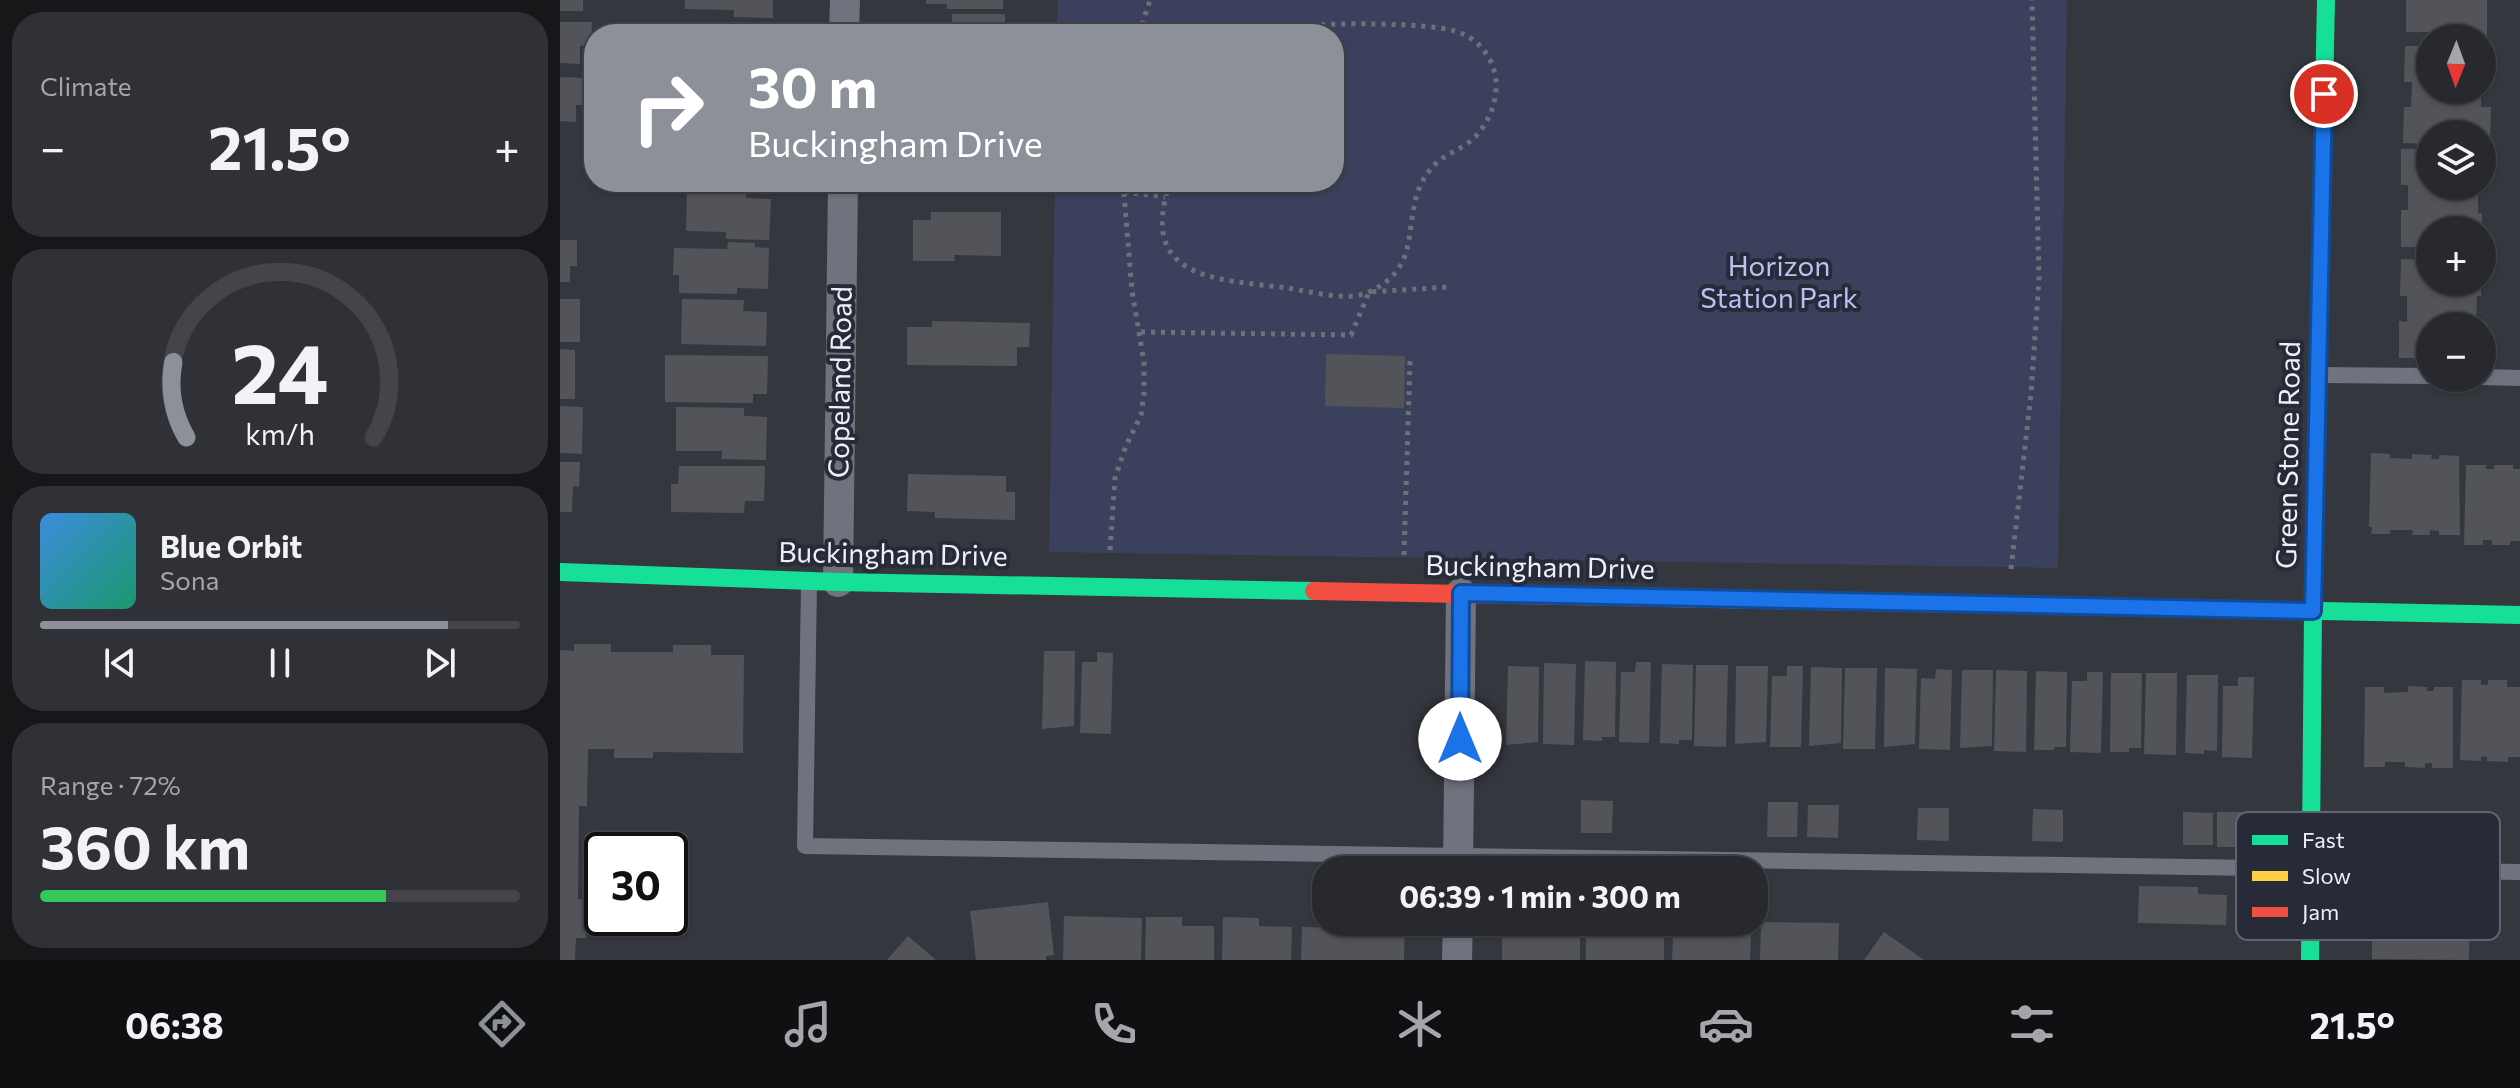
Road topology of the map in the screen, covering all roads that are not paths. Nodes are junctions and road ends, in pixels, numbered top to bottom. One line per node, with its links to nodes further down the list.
1 (845, 0): 3 (street)
2 (2326, 0): 5 (street, Green Stone Road)
3 (844, 24)
4 (843, 192): 10 (street, Copeland Road)
5 (2318, 375): 6 (lane); 12 (street, Green Stone Road)
6 (2416, 376)
7 (2496, 377): 8 (lane)
8 (2520, 378)
9 (560, 572): 10 (street, Buckingham Drive)
10 (824, 581): 11 (street, Buckingham Drive); 16 (lane)
11 (1461, 593): 12 (street, Buckingham Drive); 15 (street)
12 (2313, 611): 13 (street, Buckingham Drive); 14 (street, Green Stone Road)
13 (2520, 615)
14 (2311, 812)
15 (1458, 856)
16 (1312, 858)
17 (1768, 864): 18 (lane)
18 (2236, 867)
19 (2500, 872): 20 (lane)
20 (2520, 872)
21 (1458, 936): 22 (street)
22 (1457, 960)

